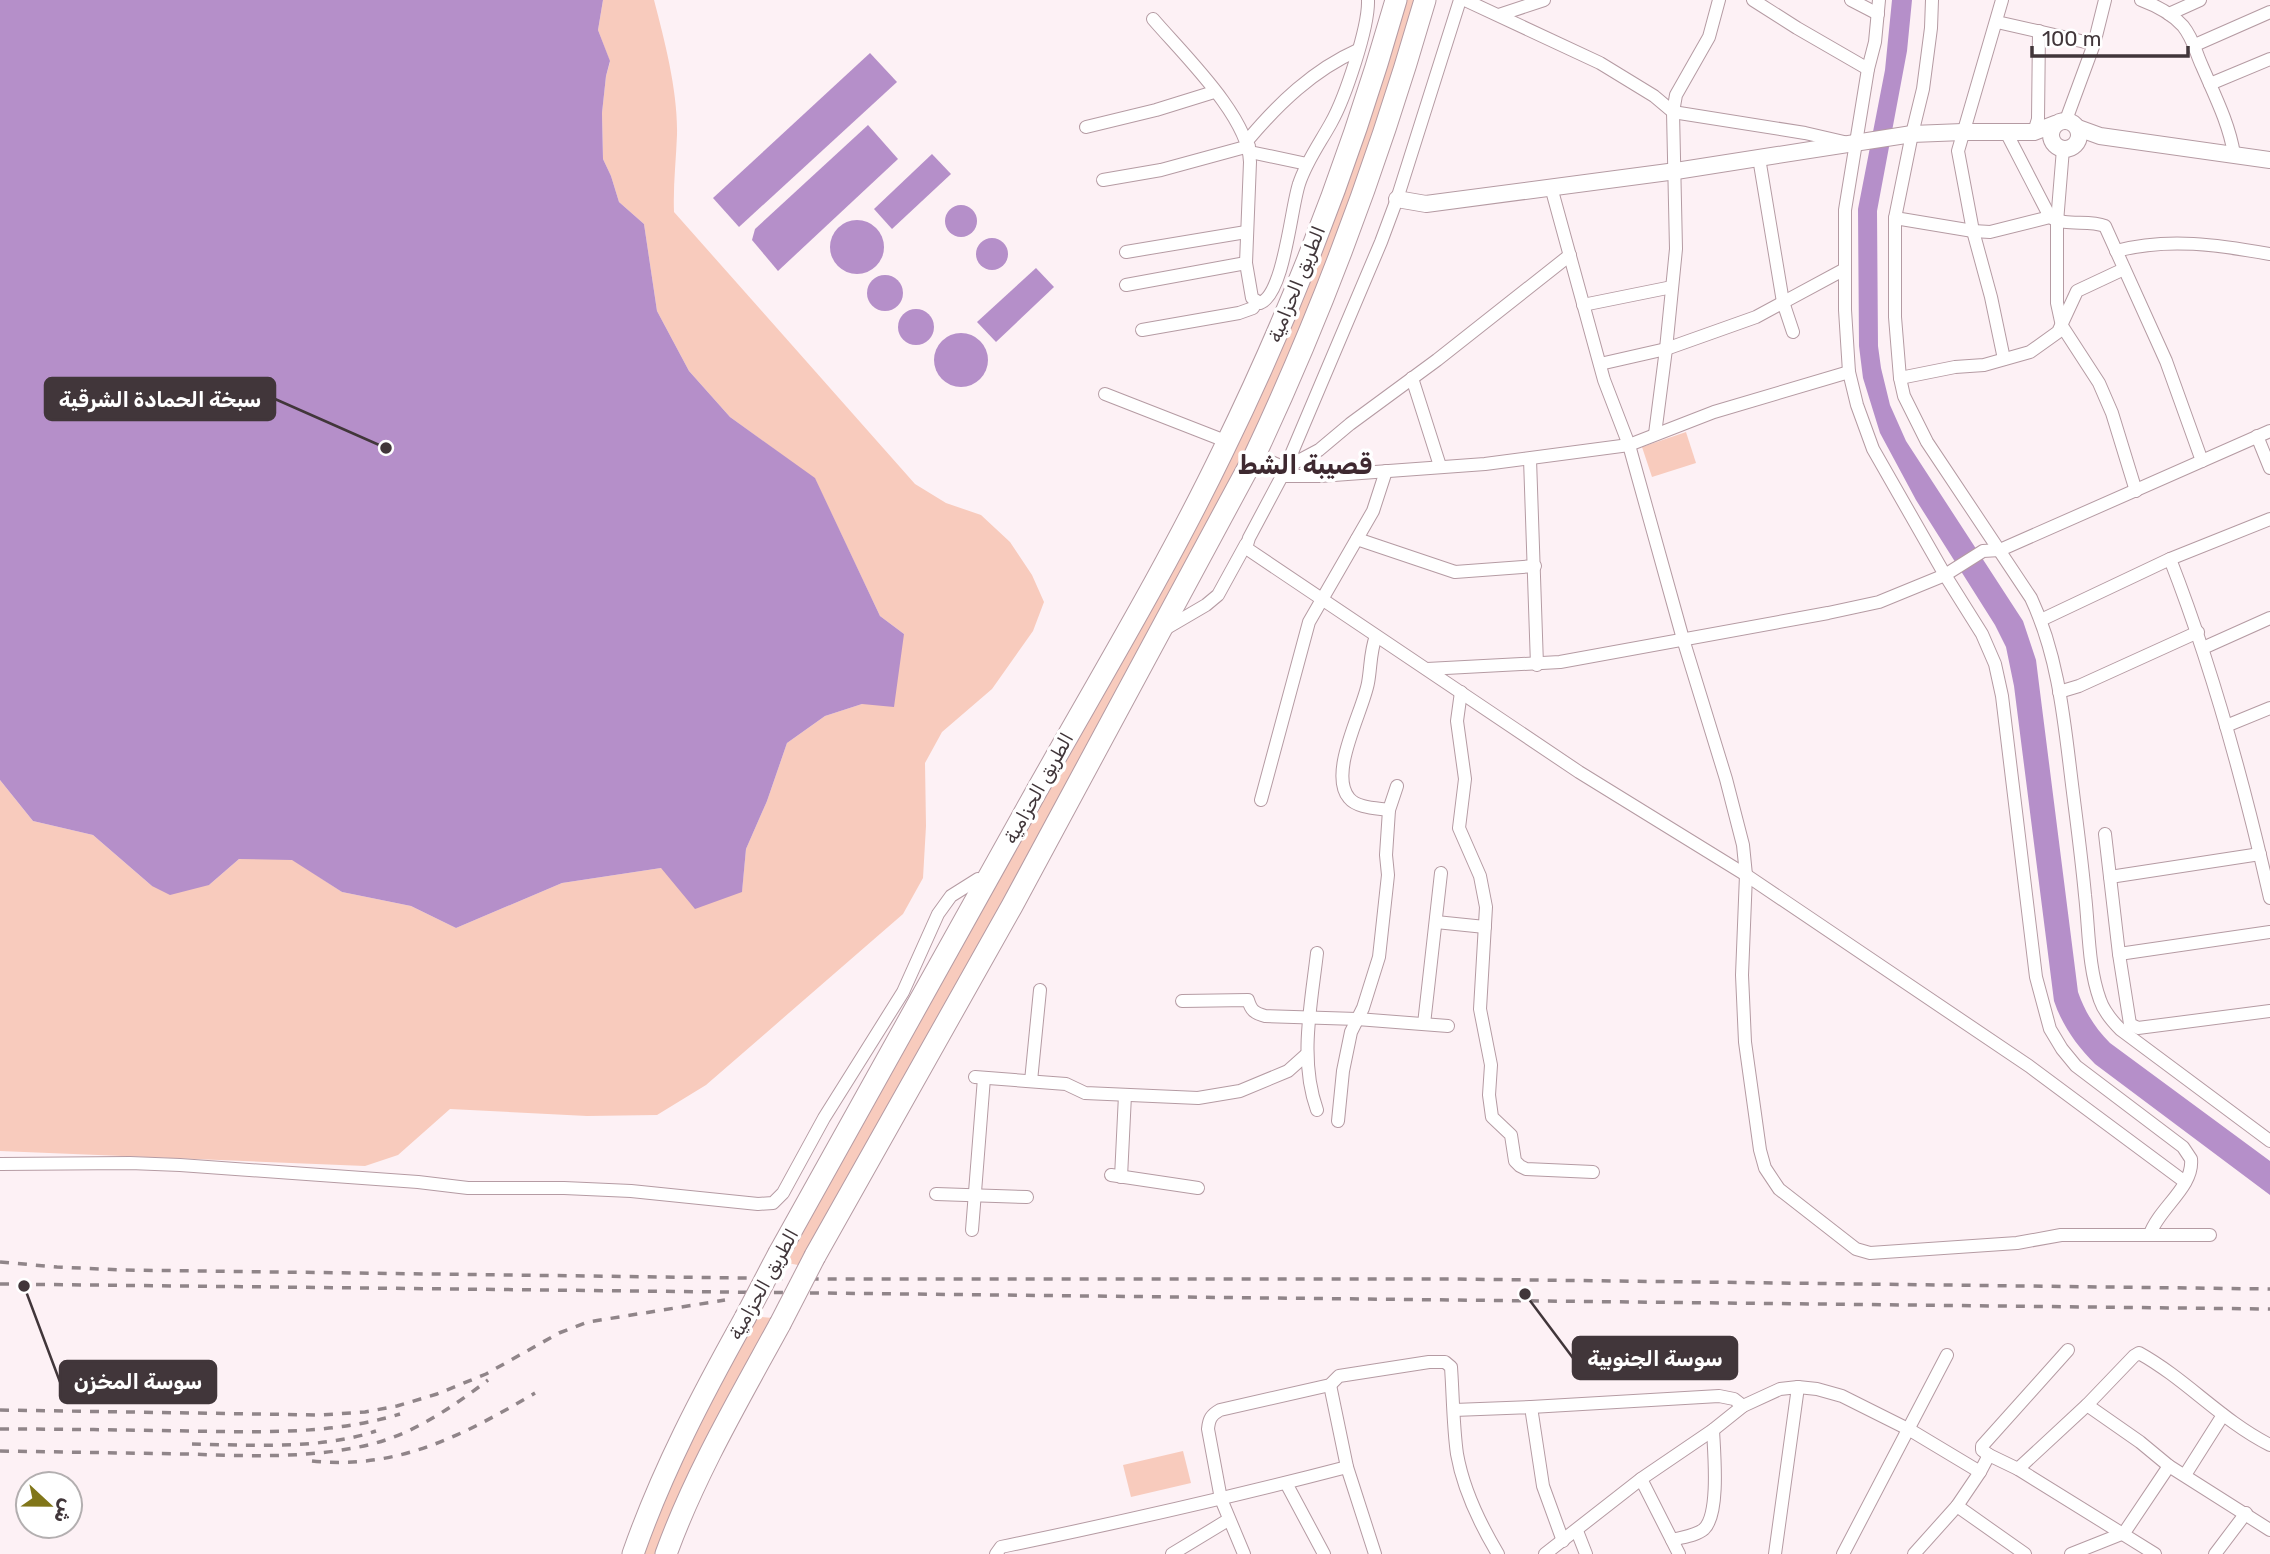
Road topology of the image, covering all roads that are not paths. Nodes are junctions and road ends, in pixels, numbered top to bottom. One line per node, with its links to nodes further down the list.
1 (1368, 0): 25 (street)
2 (1395, 0): 75 (highway, الطريق الحزامية)
3 (1426, 0): 77 (highway, الطريق الحزامية)
4 (1463, 0): 18 (street); 46 (street)
5 (1544, 0): 18 (street)
6 (1719, 0): 30 (street)
7 (1753, 0): 27 (street)
8 (1851, 0): 16 (street)
9 (1879, 0): 16 (street)
10 (1932, 0): 36 (street)
11 (2002, 0): 21 (street)
12 (2105, 0): 23 (street)
13 (2141, 0): 17 (street)
14 (2200, 0): 17 (street)
15 (2262, 0): 19 (street)
16 (1878, 14): 27 (street)
17 (2169, 14): 24 (street)
18 (1499, 15): 30 (street)
19 (2269, 15): 24 (street)
20 (1153, 19): 29 (street)
21 (1997, 22): 22 (street); 32 (street)
22 (2039, 32): 23 (street); 34 (street)
23 (2094, 44): 35 (street)
24 (2195, 45): 28 (street)
25 (1358, 50): 38 (street); 42 (street)
26 (2270, 59): 28 (street)
27 (1868, 69): 37 (street)
28 (2210, 84): 39 (street)
29 (1214, 92): 31 (street); 38 (street)
30 (1673, 112): 37 (street); 43 (street)
31 (1086, 128)
32 (1963, 132): 33 (street); 36 (street); 49 (street)
33 (2006, 132): 34 (street); 48 (street)
34 (2034, 132): 35 (street)
35 (2065, 135): 39 (street); 48 (street)
36 (1904, 136): 37 (street); 47 (street)
37 (1858, 142): 40 (street); 57 (street)
38 (1249, 146): 42 (street); 44 (street); 50 (street)
39 (2234, 154): 41 (street)
40 (1759, 158): 43 (street); 60 (street)
41 (2270, 160)
42 (1307, 164): 61 (street)
43 (1675, 171): 45 (street); 59 (street)
44 (1103, 180)
45 (1551, 187): 46 (street); 54 (street)
46 (1397, 199): 83 (street)
47 (1895, 218): 49 (street); 71 (street)
48 (2053, 219): 49 (street); 51 (street); 63 (street)
49 (1973, 231): 67 (street)
50 (1246, 232): 52 (street); 55 (street)
51 (2116, 251): 53 (street); 56 (street)
52 (1126, 252)
53 (2270, 254)
54 (1570, 255): 62 (street); 70 (street)
55 (1246, 263): 58 (street); 61 (street)
56 (2124, 269): 63 (street); 79 (street)
57 (1845, 270): 60 (street); 69 (street)
58 (1126, 285)
59 (1672, 287): 62 (street); 66 (street)
60 (1783, 302): 65 (street); 66 (street)
61 (1256, 303): 64 (street)
62 (1583, 305): 68 (street)
63 (2063, 326): 67 (street); 84 (street)
64 (1142, 330)
65 (1793, 332)
66 (1666, 349): 68 (street); 74 (street)
67 (2004, 359): 71 (street)
68 (1600, 364): 76 (street)
69 (1849, 372): 74 (street); 91 (street)
70 (1412, 378): 80 (street); 83 (street)
71 (1900, 378): 88 (street)
72 (1105, 394): 75 (street)
73 (2264, 433): 79 (street); 81 (street)
74 (1655, 434): 76 (street)
75 (1228, 442): 114 (highway, الطريق الحزامية)
76 (1629, 445): 78 (street); 98 (street)
77 (1255, 455): 83 (street); 95 (highway, الطريق الحزامية)
78 (1530, 458): 80 (street); 90 (street)
79 (2202, 461): 84 (street)
80 (1440, 466): 82 (street)
81 (2270, 468)
82 (1386, 471): 83 (street); 86 (street)
83 (1283, 472): 87 (street)
84 (2136, 491): 88 (street)
85 (2270, 519): 89 (street)
86 (1357, 539): 90 (street); 92 (street)
87 (1246, 544): 92 (street); 95 (street)
88 (2000, 550): 91 (street); 94 (street)
89 (2170, 559): 94 (street); 96 (street)
90 (1535, 566): 100 (street)
91 (1945, 575): 98 (street); 136 (street)
92 (1321, 599): 97 (street); 107 (street)
93 (2270, 618): 99 (street)
94 (2041, 620): 103 (street)
95 (1159, 632): 174 (highway, الطريق الحزامية, bridge)
96 (2199, 632): 99 (street); 103 (street)
97 (1376, 636): 101 (street); 108 (street)
98 (1683, 639): 100 (street); 112 (street)
99 (2203, 648): 105 (street)
100 (1537, 665): 101 (street)
101 (1427, 668): 102 (street)
102 (1461, 692): 112 (street); 117 (street)
103 (2059, 692): 133 (street)
104 (2270, 709): 105 (street)
105 (2226, 726): 110 (street)
106 (1397, 786): 108 (street)
107 (1261, 800)
108 (1389, 810): 125 (street)
109 (2105, 834): 113 (street)
110 (2260, 854): 113 (street); 115 (street)
111 (1441, 873): 116 (street)
112 (1746, 875): 136 (street); 142 (street)
113 (2110, 877): 120 (street)
114 (986, 881): 134 (street); 173 (highway, الطريق الحزامية, bridge)
115 (2270, 898)
116 (1436, 922): 117 (street); 126 (street)
117 (1485, 927): 135 (street)
118 (2270, 932): 120 (street)
119 (1317, 953): 124 (street)
120 (2119, 954): 123 (street)
121 (1040, 990): 129 (street)
122 (1182, 1001): 124 (street)
123 (2270, 1011)
124 (1310, 1017): 125 (street); 128 (street)
125 (1357, 1019): 126 (street); 132 (street)
126 (1424, 1024): 127 (street)
127 (1448, 1026)
128 (1307, 1054): 130 (street); 131 (street)
129 (1031, 1081): 130 (street); 139 (street)
130 (1125, 1095): 137 (street)
131 (1317, 1110)
132 (1338, 1121)
133 (2270, 1141)
134 (0, 1164)
135 (1593, 1172)
136 (2185, 1182): 142 (street)
137 (1198, 1188)
138 (936, 1195): 139 (street)
139 (975, 1195): 140 (street); 141 (street)
140 (1027, 1198)
141 (972, 1230)
142 (2150, 1234): 143 (street)
143 (2210, 1235)
144 (2068, 1350): 156 (street)
145 (1947, 1355): 154 (street)
146 (1330, 1385): 151 (street); 158 (street); 164 (street)
147 (1798, 1387): 149 (street); 154 (street); 184 (street)
148 (2087, 1405): 152 (street); 157 (street); 159 (street)
149 (1743, 1406): 150 (street); 153 (street)
150 (1531, 1407): 151 (street); 172 (street)
151 (1454, 1410): 180 (street)
152 (2223, 1415): 155 (street); 161 (street)
153 (1713, 1430): 162 (street); 171 (street)
154 (1910, 1430): 160 (street); 185 (street)
155 (2270, 1446)
156 (1989, 1455): 159 (street); 160 (street)
157 (2169, 1466): 161 (street); 170 (street)
158 (1347, 1467): 163 (street); 179 (street)
159 (2018, 1469): 170 (street)
160 (1980, 1472): 165 (street)
161 (2185, 1475): 166 (street)
162 (1641, 1479): 169 (street); 171 (street)
163 (1286, 1483): 164 (street); 178 (street)
164 (1221, 1499): 167 (street); 175 (street)
165 (1957, 1506): 186 (street); 187 (street)
166 (2246, 1513): 168 (street); 190 (street)
167 (1228, 1520): 176 (street); 177 (street)
168 (2270, 1530)
169 (1577, 1531): 172 (street); 182 (street)
170 (2124, 1534): 188 (street); 189 (street)
171 (1672, 1540): 183 (street)
172 (1563, 1541): 181 (street)
173 (633, 1554)
174 (666, 1554)
175 (996, 1554)
176 (1172, 1554)
177 (1244, 1554)
178 (1324, 1554)
179 (1375, 1554)
180 (1498, 1554)
181 (1545, 1554)
182 (1586, 1554)
183 (1679, 1554)
184 (1776, 1554)
185 (1843, 1554)
186 (1914, 1554)
187 (2025, 1554)
188 (2072, 1554)
189 (2155, 1554)
190 (2215, 1554)

